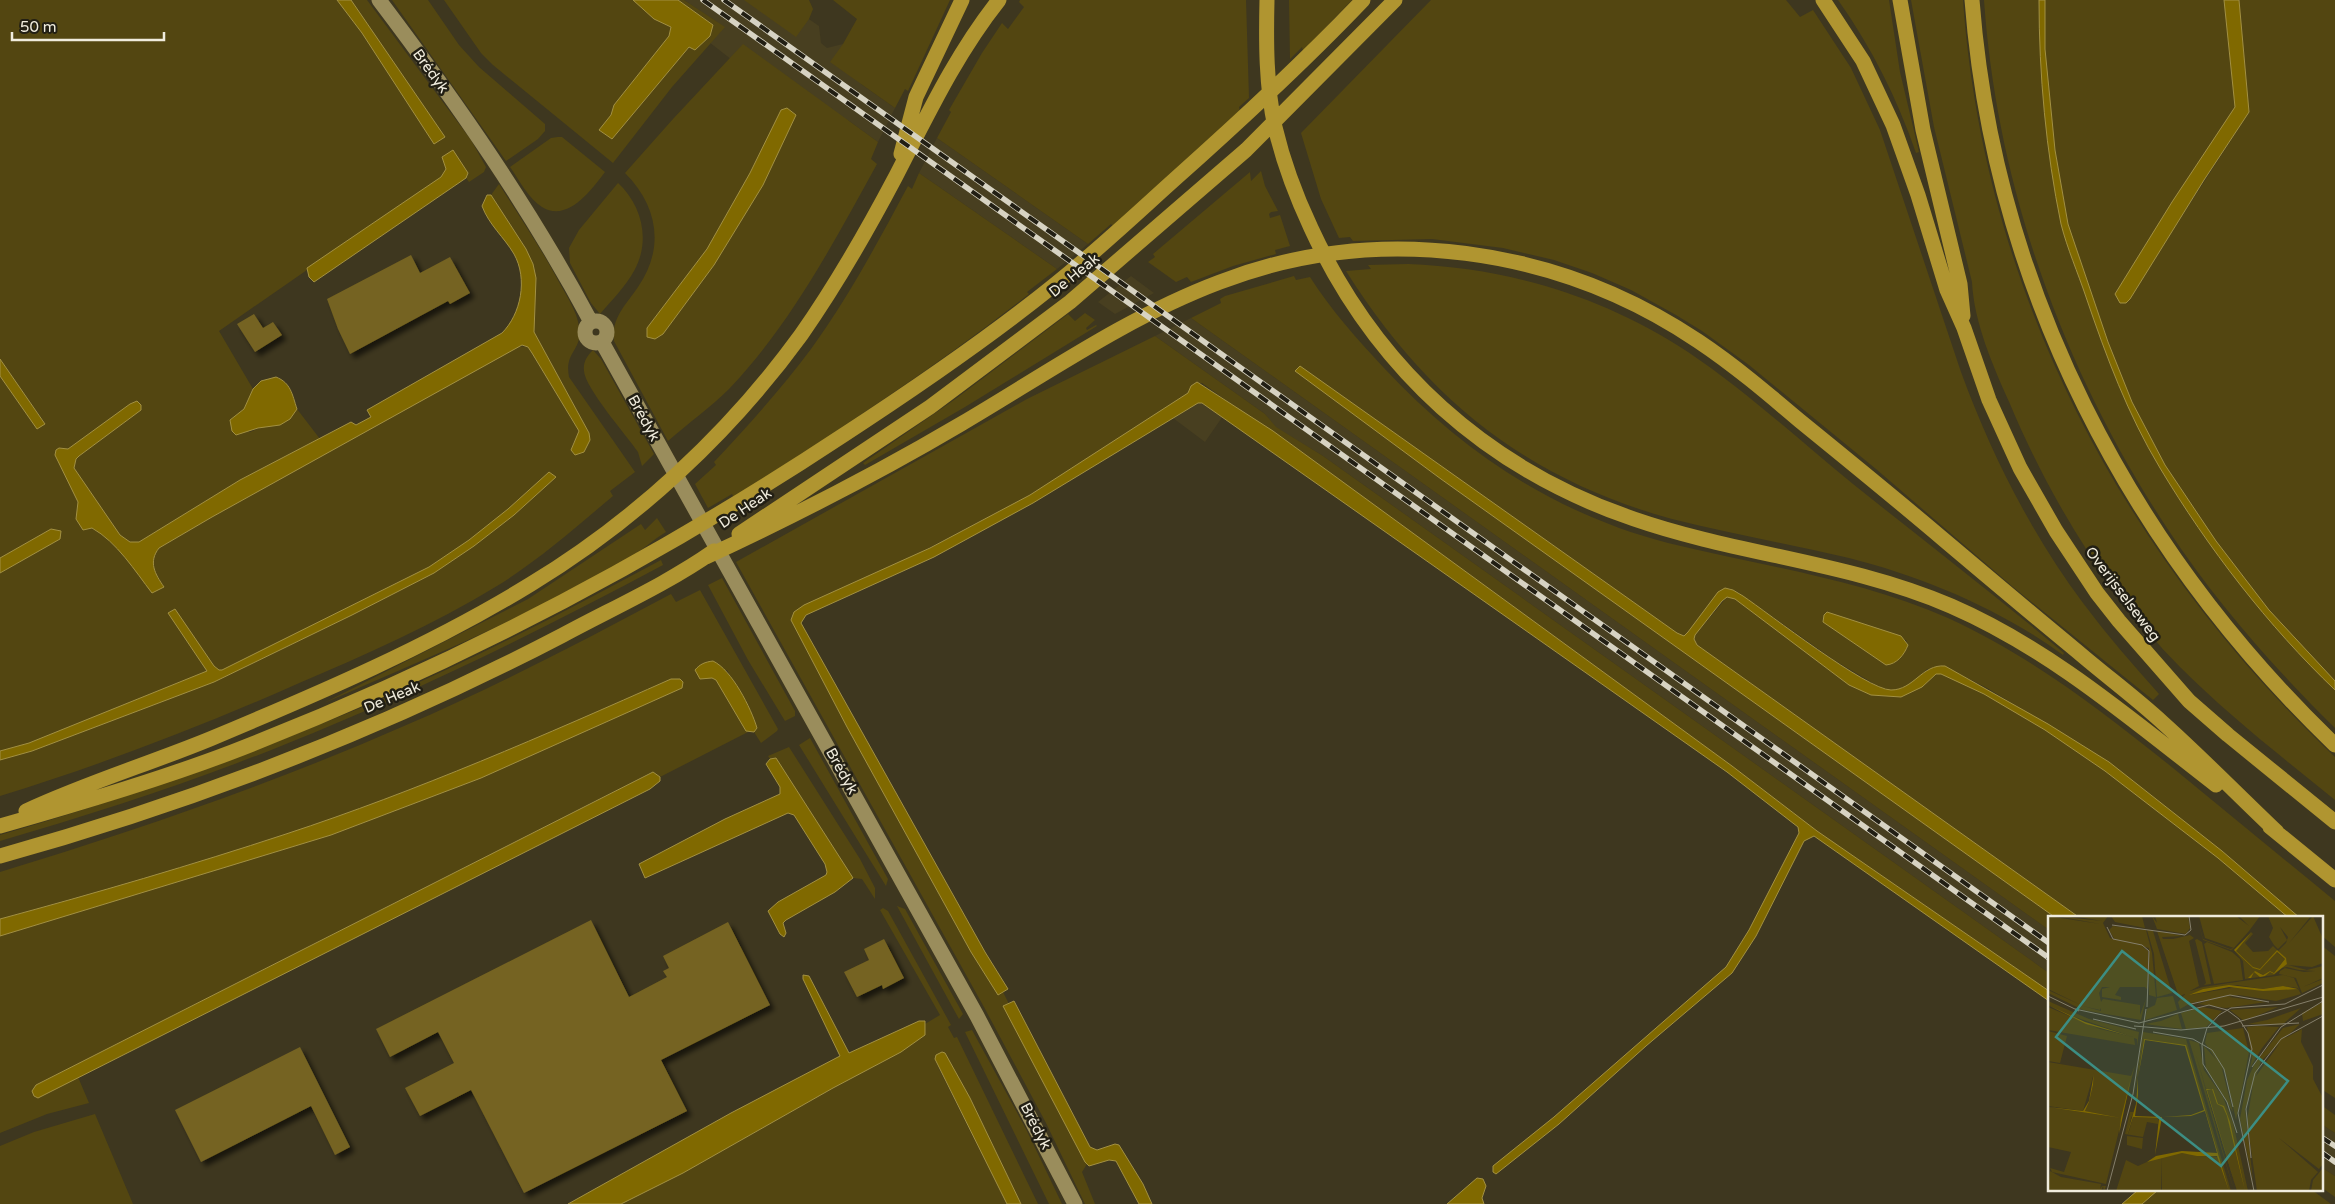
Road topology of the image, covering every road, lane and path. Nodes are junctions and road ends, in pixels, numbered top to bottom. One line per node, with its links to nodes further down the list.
1 (379, 0): 19 (street, Brédyk)
2 (962, 0): 10 (highway)
3 (998, 0): 10 (highway)
4 (1266, 0): 16 (highway)
5 (1363, 0): 15 (highway, De Heak)
6 (1395, 0): 12 (highway, De Heak)
7 (1823, 0): 11 (highway)
8 (1900, 0): 11 (highway)
9 (1972, 0): 13 (highway)
10 (895, 177): 15 (highway)
11 (1964, 328): 14 (highway, Overijsselseweg)
12 (745, 534): 16 (highway); 17 (highway, De Heak)
13 (2335, 745)
14 (2335, 822)
15 (0, 824)
16 (2277, 832): 18 (highway)
17 (0, 856)
18 (2335, 880)
19 (1075, 1204)

